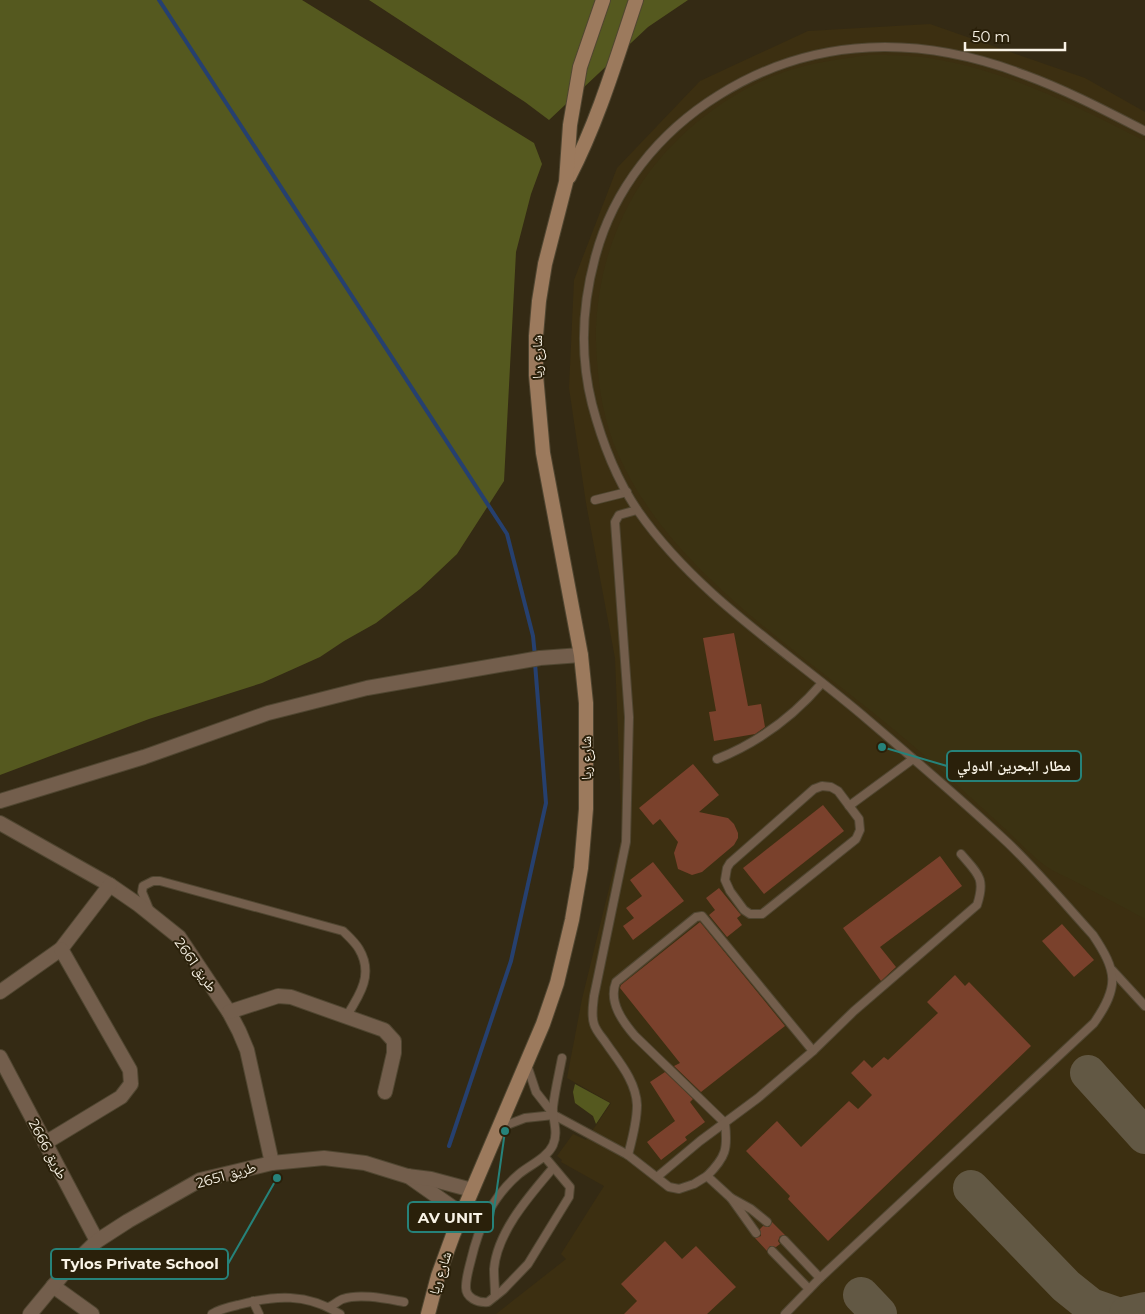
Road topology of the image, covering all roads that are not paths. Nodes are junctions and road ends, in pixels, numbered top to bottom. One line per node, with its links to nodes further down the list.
1 (602, 0): 4 (main road)
2 (636, 0): 4 (main road)
3 (1145, 131): 5 (lane)
4 (566, 182): 8 (main road, شارع ريا)
5 (627, 492): 6 (lane); 7 (lane)
6 (595, 500)
7 (637, 510): 9 (lane); 33 (lane)
8 (581, 655): 12 (street); 27 (main road, شارع ريا)
9 (822, 683): 10 (lane); 11 (lane)
10 (717, 759)
11 (913, 759): 13 (lane); 19 (lane)
12 (0, 801)
13 (849, 806): 13 (lane)
14 (0, 823): 16 (street, طريق 2661)
15 (961, 854): 24 (lane)
16 (110, 885): 17 (street, طريق 2661); 18 (street)
17 (152, 914): 22 (street, طريق 2661); 23 (lane)
18 (61, 949): 20 (street); 32 (street)
19 (1112, 970): 21 (lane); 48 (lane)
20 (0, 992)
21 (1145, 1006)
22 (229, 1012): 23 (street); 35 (street, طريق 2661)
23 (346, 1017): 28 (street)
24 (813, 1051): 30 (lane); 30 (lane)
25 (0, 1057): 32 (street, طريق 2666)
26 (562, 1058): 29 (lane)
27 (527, 1065): 29 (lane); 31 (main road, شارع ريا)
28 (385, 1092)
29 (554, 1114): 31 (lane); 33 (lane); 34 (lane)
30 (725, 1123): 38 (lane); 39 (lane)
31 (498, 1129): 40 (main road, شارع ريا)
32 (45, 1143): 46 (street, طريق 2666)
33 (628, 1155): 39 (lane)
34 (544, 1156): 36 (lane); 51 (lane)
35 (272, 1162): 37 (street, طريق 2651); 46 (street, طريق 2651)
36 (553, 1168): 51 (lane); 51 (lane)
37 (407, 1176): 40 (street, طريق 2651); 42 (street, طريق 2651)
38 (707, 1176): 39 (lane); 41 (lane)
39 (657, 1177)
40 (472, 1190): 42 (main road, شارع ريا)
41 (731, 1198): 43 (lane); 44 (lane)
42 (462, 1214): 60 (main road, شارع ريا)
43 (767, 1222)
44 (756, 1233)
45 (784, 1240): 48 (lane)
46 (97, 1241): 49 (street, طريق 2651)
47 (772, 1251): 50 (lane)
48 (820, 1278): 50 (lane)
49 (53, 1286): 55 (street, طريق 2651); 56 (street)
50 (809, 1289): 61 (lane)
51 (495, 1296)
52 (253, 1301): 54 (lane); 57 (lane); 58 (lane)
53 (404, 1302): 54 (lane)
54 (329, 1307): 59 (lane)
55 (30, 1314)
56 (92, 1314)
57 (212, 1314)
58 (258, 1314)
59 (340, 1314)
60 (428, 1314)
61 (785, 1314)

